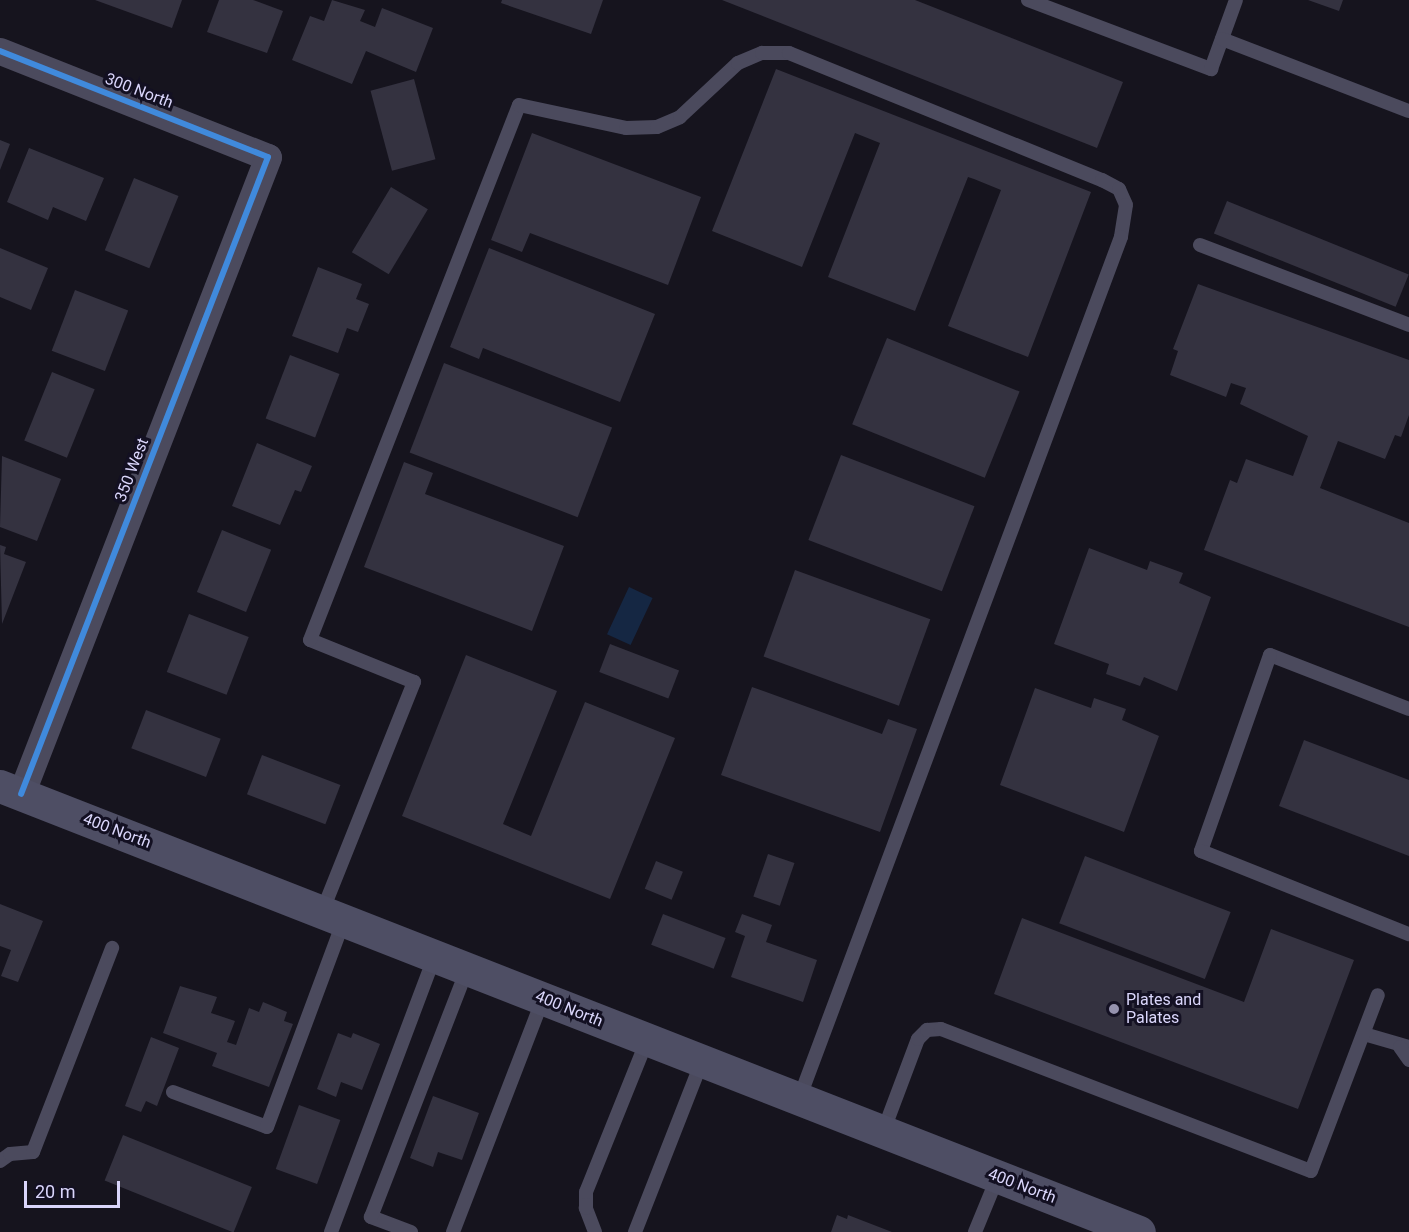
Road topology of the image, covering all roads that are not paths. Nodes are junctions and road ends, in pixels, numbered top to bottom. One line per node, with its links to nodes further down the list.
1 (1028, 0): 3 (lane)
2 (1236, 0): 3 (lane)
3 (1222, 39): 5 (lane)
4 (0, 51): 6 (street, 300 North)
5 (1409, 111)
6 (268, 157): 10 (street, 350 West)
7 (1200, 245): 8 (lane)
8 (1409, 324)
9 (1409, 709): 12 (lane)
10 (10, 790): 11 (main road, 400 North)
11 (333, 916): 14 (main road, 400 North); 23 (lane); 24 (lane)
12 (1409, 934)
13 (112, 948): 26 (lane)
14 (435, 956): 15 (main road, 400 North); 28 (lane)
15 (467, 969): 17 (main road, 400 North); 29 (lane)
16 (1378, 995): 18 (lane)
17 (544, 999): 19 (main road, 400 North); 30 (lane)
18 (1364, 1034): 20 (lane); 25 (lane)
19 (647, 1040): 22 (main road, 400 North); 31 (lane)
20 (1404, 1047): 21 (lane)
21 (1409, 1060)
22 (702, 1061): 24 (main road, 400 North); 32 (lane)
23 (173, 1092)
24 (799, 1099): 25 (main road, 400 North)
25 (883, 1132): 27 (main road, 400 North)
26 (0, 1161)
27 (998, 1176): 33 (lane); 34 (main road, 400 North)
28 (331, 1232)
29 (411, 1232)
30 (453, 1232)
31 (595, 1232)
32 (635, 1232)
33 (975, 1232)
34 (1139, 1232)

